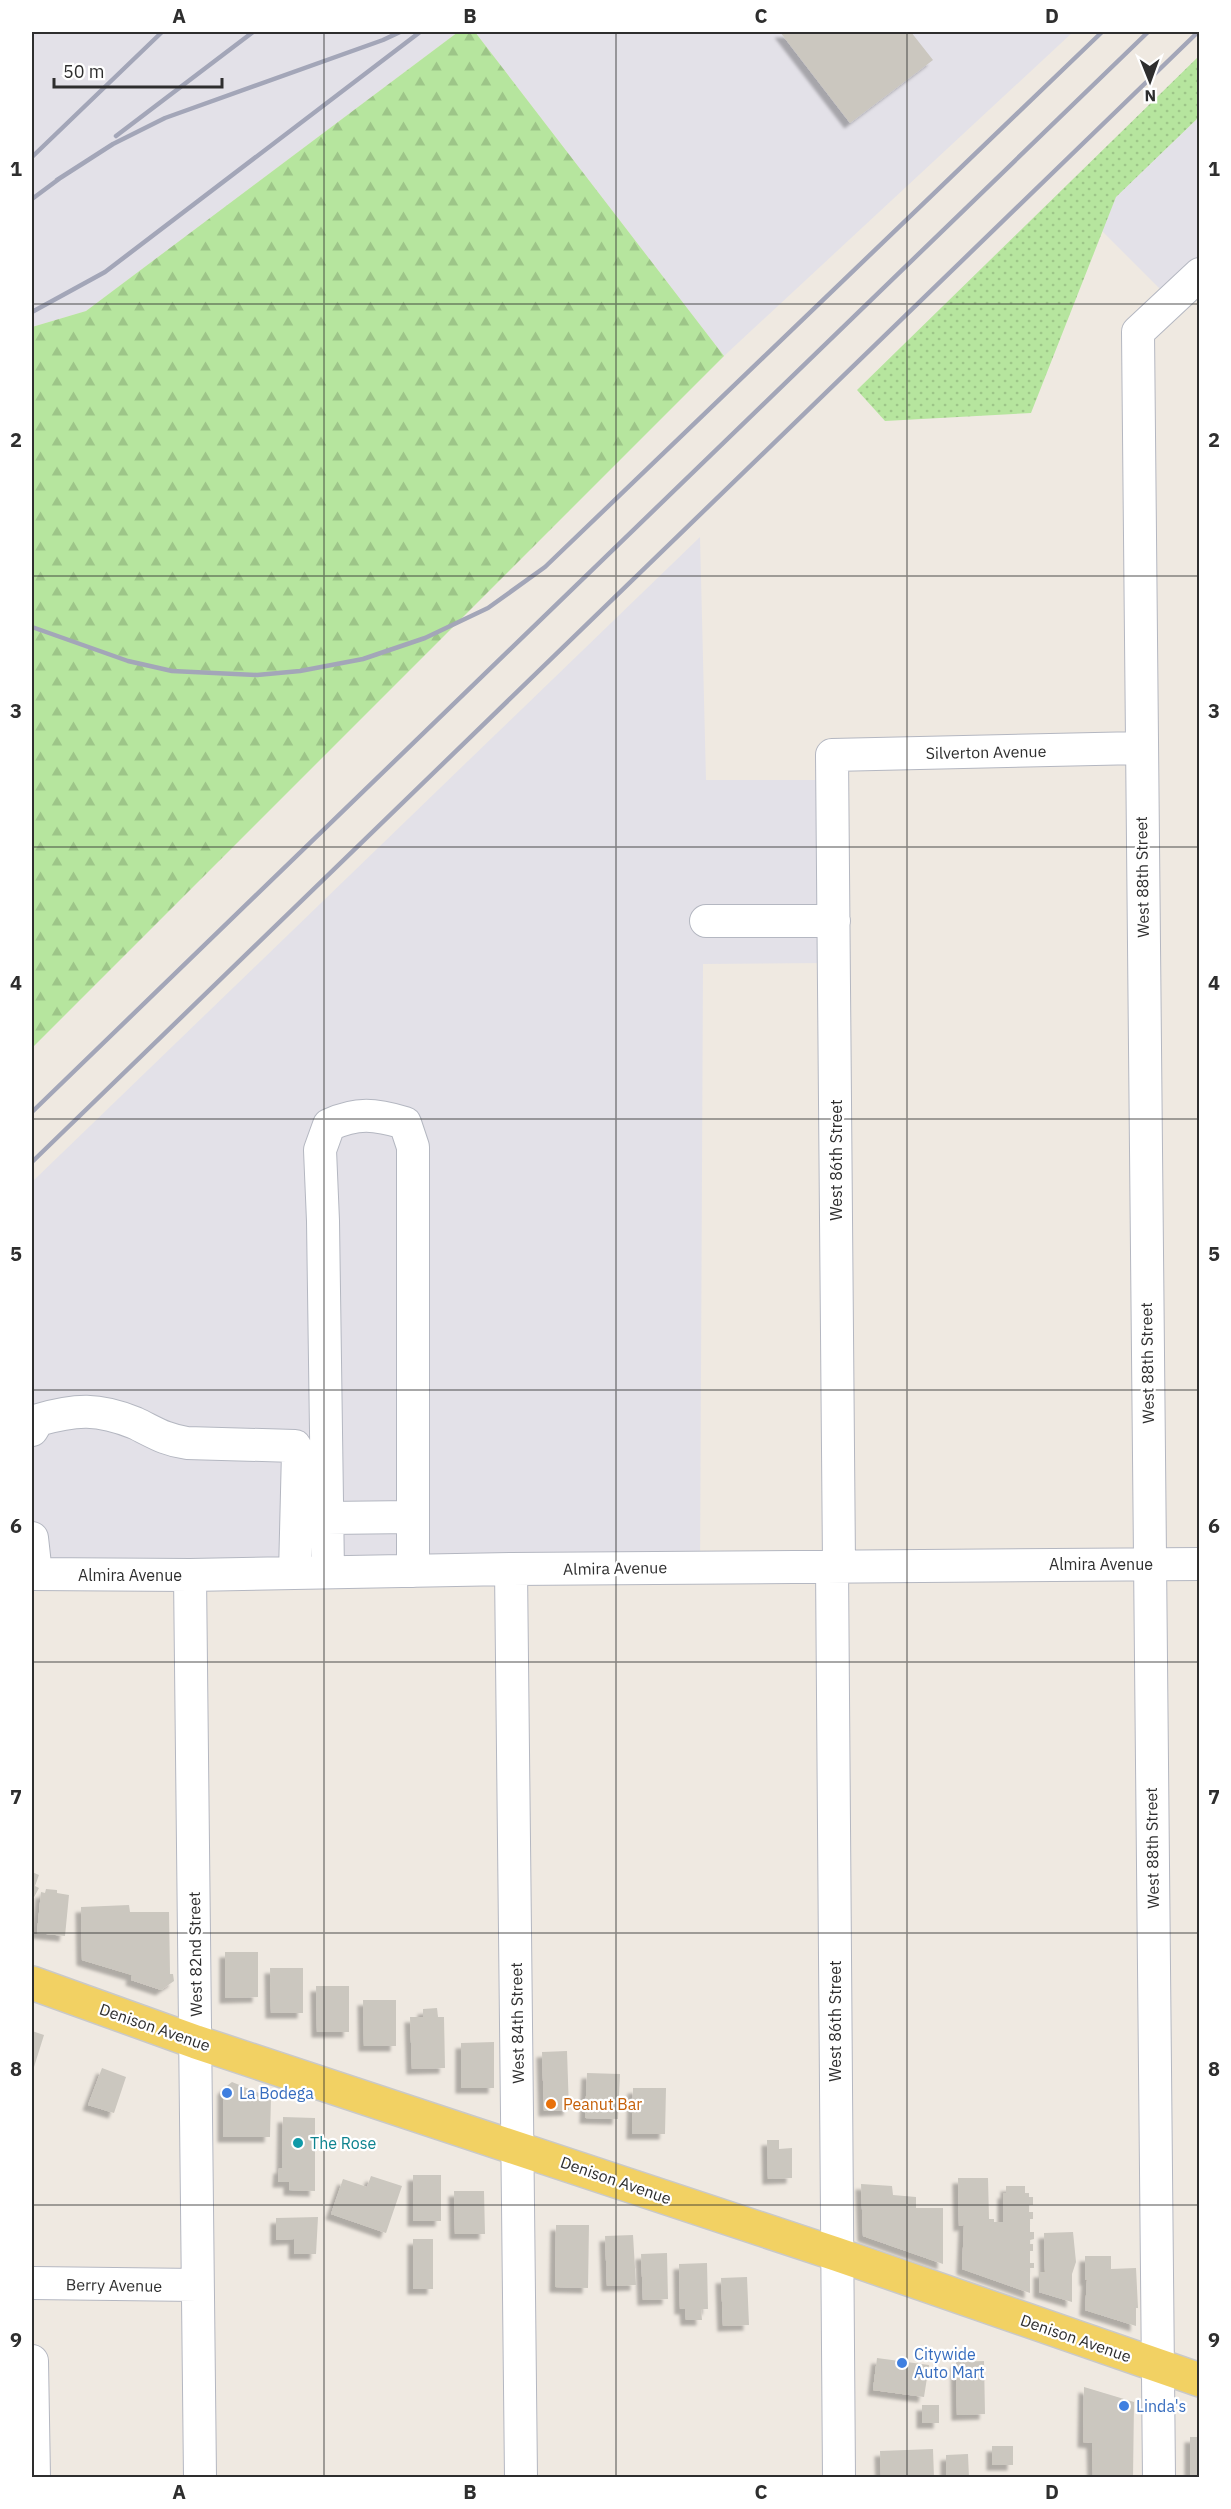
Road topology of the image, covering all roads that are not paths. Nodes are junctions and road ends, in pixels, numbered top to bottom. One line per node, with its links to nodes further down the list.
1 (1200, 274): 2 (street, West 88th Street)
2 (1140, 748): 3 (street, Silverton Avenue); 10 (street, West 88th Street)
3 (832, 755): 5 (street, West 86th Street)
4 (706, 921): 5 (street)
5 (834, 921): 12 (street, West 86th Street)
6 (32, 1430): 16 (street)
7 (412, 1517): 8 (street); 8 (street); 14 (street)
8 (327, 1518): 15 (street)
9 (32, 1538): 17 (street)
10 (1149, 1564): 11 (street, Almira Avenue); 12 (street, Almira Avenue); 26 (street, West 88th Street)
11 (1200, 1564)
12 (835, 1565): 13 (street, Almira Avenue); 22 (street, West 86th Street)
13 (510, 1569): 14 (street, Almira Avenue); 21 (street, West 84th Street)
14 (413, 1571): 15 (street, Almira Avenue)
15 (328, 1572): 16 (street, Almira Avenue)
16 (295, 1573): 18 (street, Almira Avenue)
17 (34, 1574): 18 (street, Almira Avenue)
18 (190, 1575): 20 (street, West 82nd Street)
19 (32, 1983): 20 (main road, Denison Avenue)
20 (196, 2042): 21 (main road, Denison Avenue); 24 (street, West 82nd Street)
21 (518, 2148): 22 (main road, Denison Avenue); 30 (street, West 84th Street)
22 (836, 2254): 26 (main road, Denison Avenue); 31 (street, West 86th Street)
23 (32, 2283): 24 (street, Berry Avenue)
24 (197, 2285): 29 (street, West 82nd Street)
25 (32, 2361): 28 (street)
26 (1158, 2366): 27 (main road, Denison Avenue); 32 (street, West 88th Street)
27 (1200, 2380)
28 (34, 2478)
29 (200, 2478)
30 (521, 2478)
31 (839, 2478)
32 (1159, 2478)

